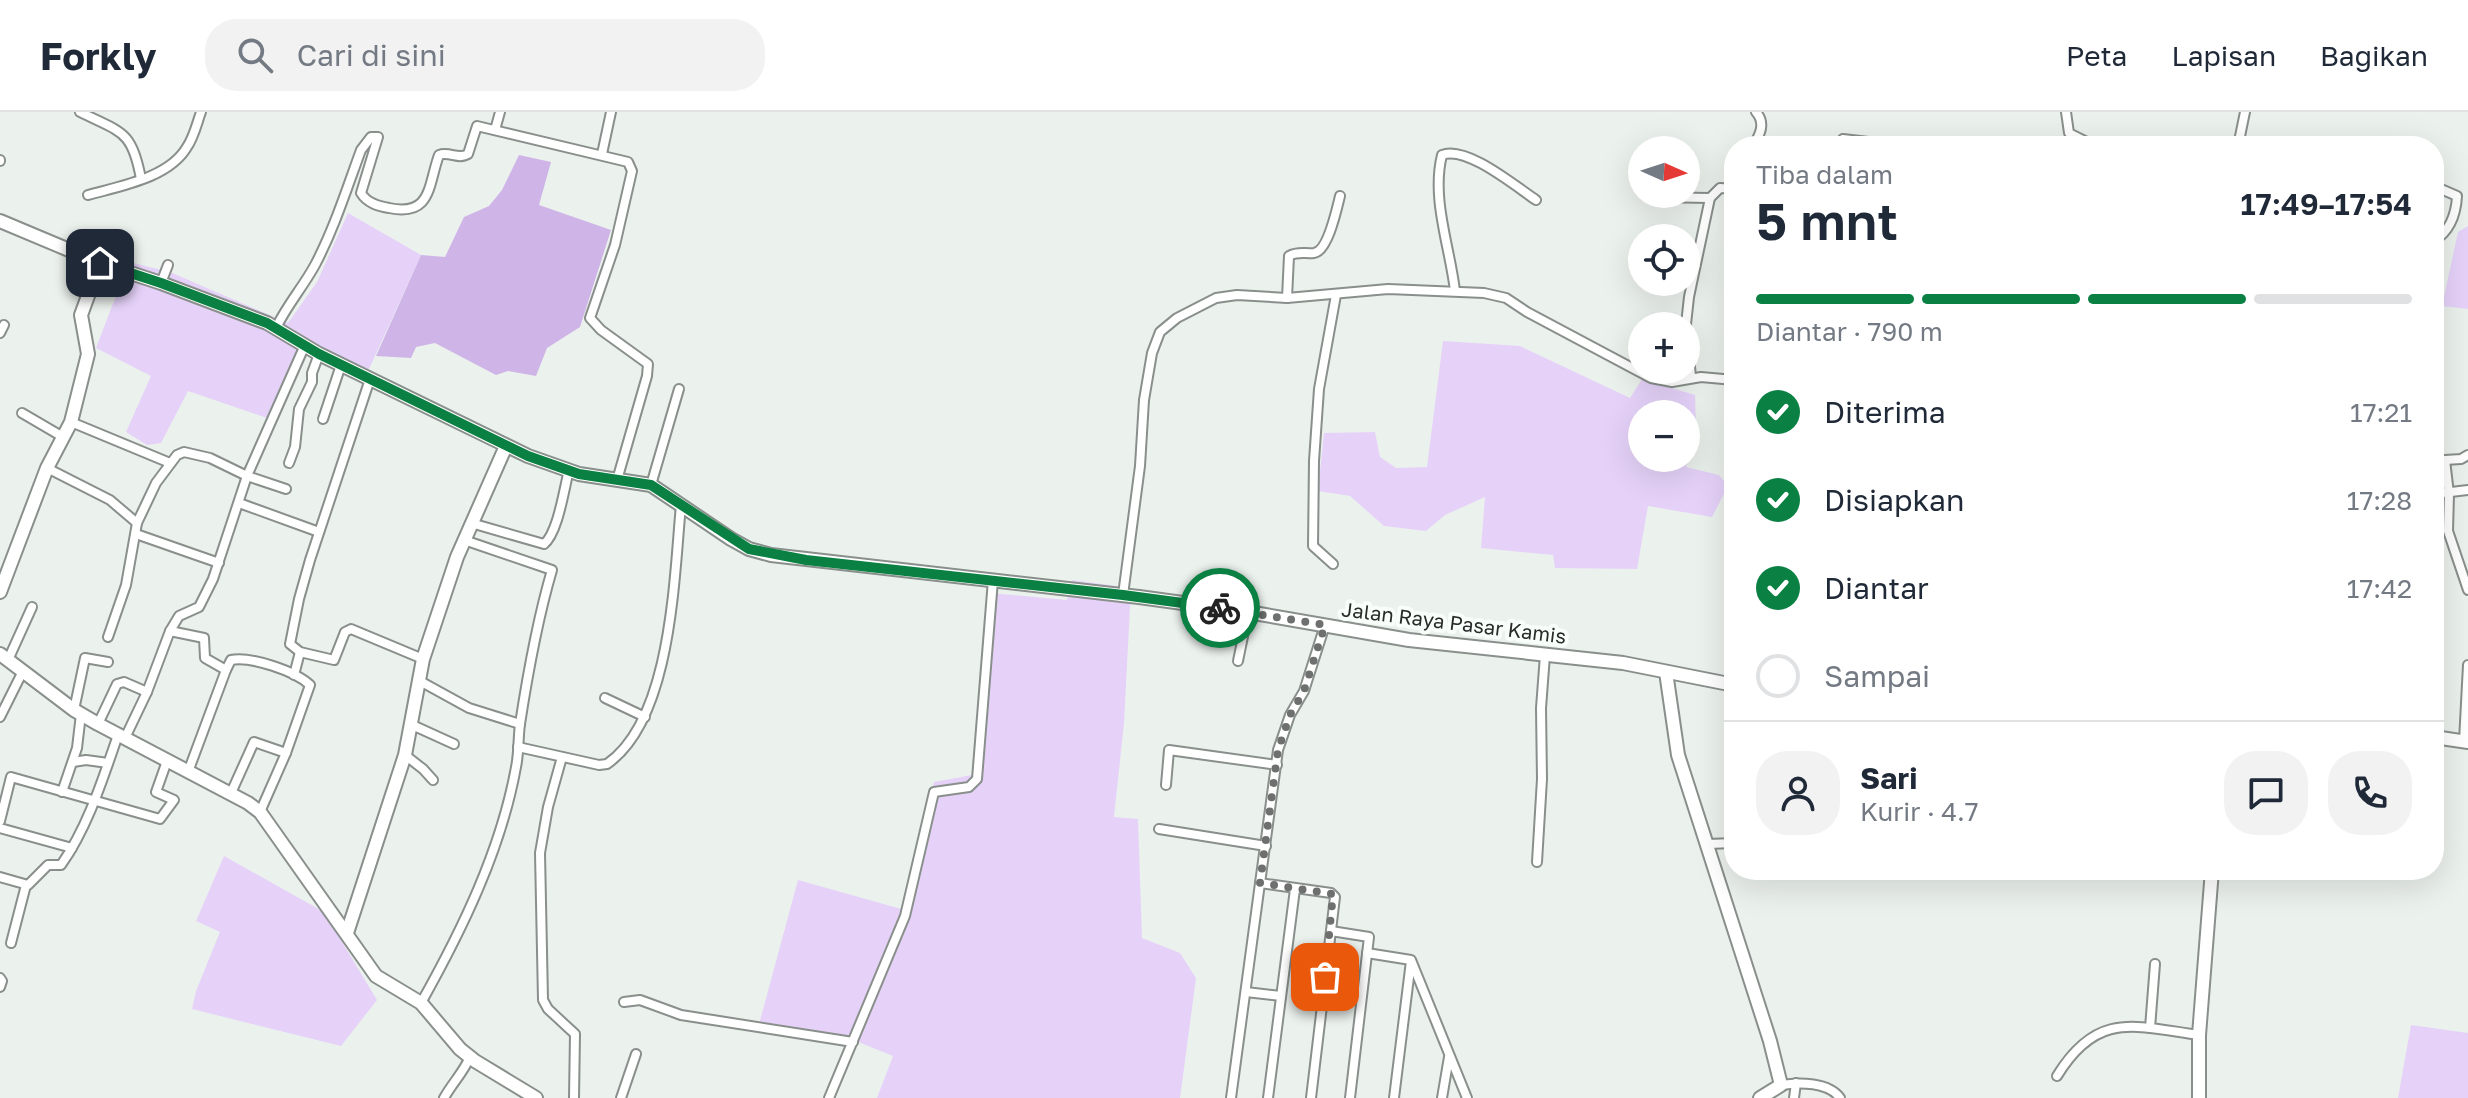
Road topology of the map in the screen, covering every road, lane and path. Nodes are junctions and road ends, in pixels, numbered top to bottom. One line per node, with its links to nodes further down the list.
1 (80, 112): 13 (street)
2 (201, 112): 13 (street)
3 (500, 112): 8 (street)
4 (611, 112): 12 (street)
5 (1756, 112): 9 (street)
6 (2066, 112): 10 (street)
7 (2245, 112): 11 (street)
8 (495, 130): 12 (street); 30 (street)
9 (1759, 136)
10 (2073, 136)
11 (2240, 136)
12 (602, 154): 51 (street)
13 (141, 179): 16 (street)
14 (1724, 188): 19 (street)
15 (2444, 190): 22 (street)
16 (88, 195)
17 (1340, 196): 28 (street)
18 (1700, 198): 19 (street)
19 (1710, 198): 29 (street)
20 (1536, 200): 26 (street)
21 (0, 221): 23 (street, Jalan Raya Pasar Kamis)
22 (2444, 231)
23 (100, 263): 25 (street, Jalan Raya Pasar Kamis); 41 (street)
24 (168, 265): 25 (street)
25 (161, 283): 30 (street, Jalan Raya Pasar Kamis)
26 (1455, 291): 27 (street); 34 (street)
27 (1336, 295): 28 (street); 65 (street)
28 (1287, 298): 69 (street)
29 (1688, 312)
30 (276, 328): 31 (street, Jalan Raya Pasar Kamis)
31 (305, 345): 32 (street, Jalan Raya Pasar Kamis); 50 (street)
32 (319, 354): 33 (street, Jalan Raya Pasar Kamis); 47 (street)
33 (341, 365): 36 (street, Jalan Raya Pasar Kamis); 40 (street)
34 (1628, 365)
35 (1700, 378): 37 (street)
36 (370, 379): 43 (street, Jalan Raya Pasar Kamis); 61 (street)
37 (1724, 379)
38 (679, 389): 52 (street)
39 (22, 413): 42 (street)
40 (323, 419)
41 (71, 422): 42 (street); 46 (street)
42 (63, 437): 48 (street)
43 (506, 446): 49 (street, Jalan Raya Pasar Kamis); 60 (street)
44 (2468, 455): 45 (street)
45 (2445, 460): 56 (street)
46 (170, 463): 50 (street); 59 (street)
47 (289, 463)
48 (47, 468): 59 (street); 68 (street)
49 (569, 470): 51 (street, Jalan Raya Pasar Kamis); 60 (street)
50 (247, 476): 53 (street); 57 (street)
51 (617, 480): 52 (street, Jalan Raya Pasar Kamis)
52 (651, 485): 58 (street, Jalan Raya Pasar Kamis)
53 (286, 489)
54 (2468, 490): 56 (street)
55 (2444, 494): 56 (street)
56 (2449, 494): 67 (street)
57 (239, 503): 61 (street); 64 (street)
58 (681, 505): 66 (street, Jalan Raya Pasar Kamis); 92 (street)
59 (137, 523): 62 (street)
60 (471, 523): 63 (street)
61 (319, 532): 75 (street)
62 (136, 534): 64 (street); 74 (street)
63 (464, 540): 78 (street); 95 (street)
64 (219, 563): 73 (street)
65 (1333, 564)
66 (993, 580): 69 (street, Jalan Raya Pasar Kamis); 143 (street)
67 (2468, 590)
68 (0, 592)
69 (1123, 595): 71 (street, Jalan Raya Pasar Kamis)
70 (32, 607): 77 (street)
71 (1248, 612): 72 (street, Jalan Raya Pasar Kamis); 79 (street)
72 (1325, 625): 76 (street, Jalan Raya Pasar Kamis); 107 (street)
73 (170, 631): 82 (street); 88 (street)
74 (108, 637)
75 (300, 652): 78 (street); 85 (street)
76 (1545, 655): 84 (street, Jalan Raya Pasar Kamis); 123 (street)
77 (4, 657): 83 (street)
78 (423, 659): 86 (street)
79 (1238, 661)
80 (108, 662): 90 (street)
81 (2468, 665): 98 (street)
82 (226, 670): 85 (street); 108 (street)
83 (23, 671): 90 (street); 91 (street)
84 (1666, 672): 87 (street, Jalan Raya Pasar Kamis); 120 (street)
85 (294, 675): 101 (street)
86 (417, 680): 94 (street); 95 (street)
87 (1724, 683)
88 (147, 692): 93 (street); 96 (street)
89 (605, 698): 92 (street)
90 (78, 712): 93 (street); 105 (street)
91 (0, 717)
92 (645, 717): 103 (street)
93 (98, 724): 96 (street)
94 (410, 724): 99 (street); 102 (street)
95 (520, 724): 100 (street)
96 (122, 736): 104 (street); 106 (street)
97 (2444, 738): 98 (street)
98 (2466, 741)
99 (454, 744)
100 (518, 747): 103 (street); 140 (street)
101 (286, 753): 112 (street); 115 (street)
102 (405, 755): 109 (street); 130 (street)
103 (562, 757): 152 (street)
104 (167, 761): 108 (street); 114 (street)
105 (73, 762): 106 (street); 111 (street)
106 (108, 763): 114 (street)
107 (1277, 765): 110 (street); 121 (street)
108 (188, 772): 112 (street)
109 (433, 780)
110 (1166, 785)
111 (62, 792): 113 (street); 114 (street)
112 (231, 793): 115 (street)
113 (3, 794): 116 (street)
114 (92, 802): 122 (street)
115 (260, 812): 130 (street)
116 (0, 821)
117 (0, 828): 122 (street)
118 (1159, 829): 121 (street)
119 (1724, 843): 120 (street)
120 (1708, 844): 149 (street)
121 (1266, 846): 126 (street)
122 (72, 848): 127 (street)
123 (1537, 862)
124 (0, 877): 127 (street)
125 (2211, 880): 142 (street)
126 (1260, 883): 128 (street); 137 (street)
127 (26, 885): 131 (street)
128 (1295, 889): 129 (street); 138 (street)
129 (1331, 931): 132 (street); 157 (street)
130 (347, 933): 140 (street)
131 (11, 943)
132 (1367, 953): 133 (street); 158 (street)
133 (1411, 960): 145 (street); 159 (street)
134 (2155, 964): 141 (street)
135 (0, 978): 136 (street)
136 (0, 987)
137 (1246, 992): 138 (street); 155 (street)
138 (1281, 996): 156 (street)
139 (624, 1002): 143 (street)
140 (421, 1003): 146 (street)
141 (2150, 1028): 142 (street); 147 (street)
142 (2199, 1035): 165 (street)
143 (853, 1042): 154 (street)
144 (636, 1054): 153 (street)
145 (1449, 1056): 160 (street); 161 (street)
146 (470, 1057): 150 (street); 151 (street)
147 (2057, 1076)
148 (1796, 1083): 149 (street); 163 (street); 164 (street)
149 (1781, 1085): 162 (street)
150 (444, 1098)
151 (536, 1098)
152 (574, 1098)
153 (621, 1098)
154 (829, 1098)
155 (1231, 1098)
156 (1268, 1098)
157 (1311, 1098)
158 (1350, 1098)
159 (1394, 1098)
160 (1442, 1098)
161 (1467, 1098)
162 (1760, 1098)
163 (1794, 1098)
164 (1840, 1098)
165 (2199, 1098)

